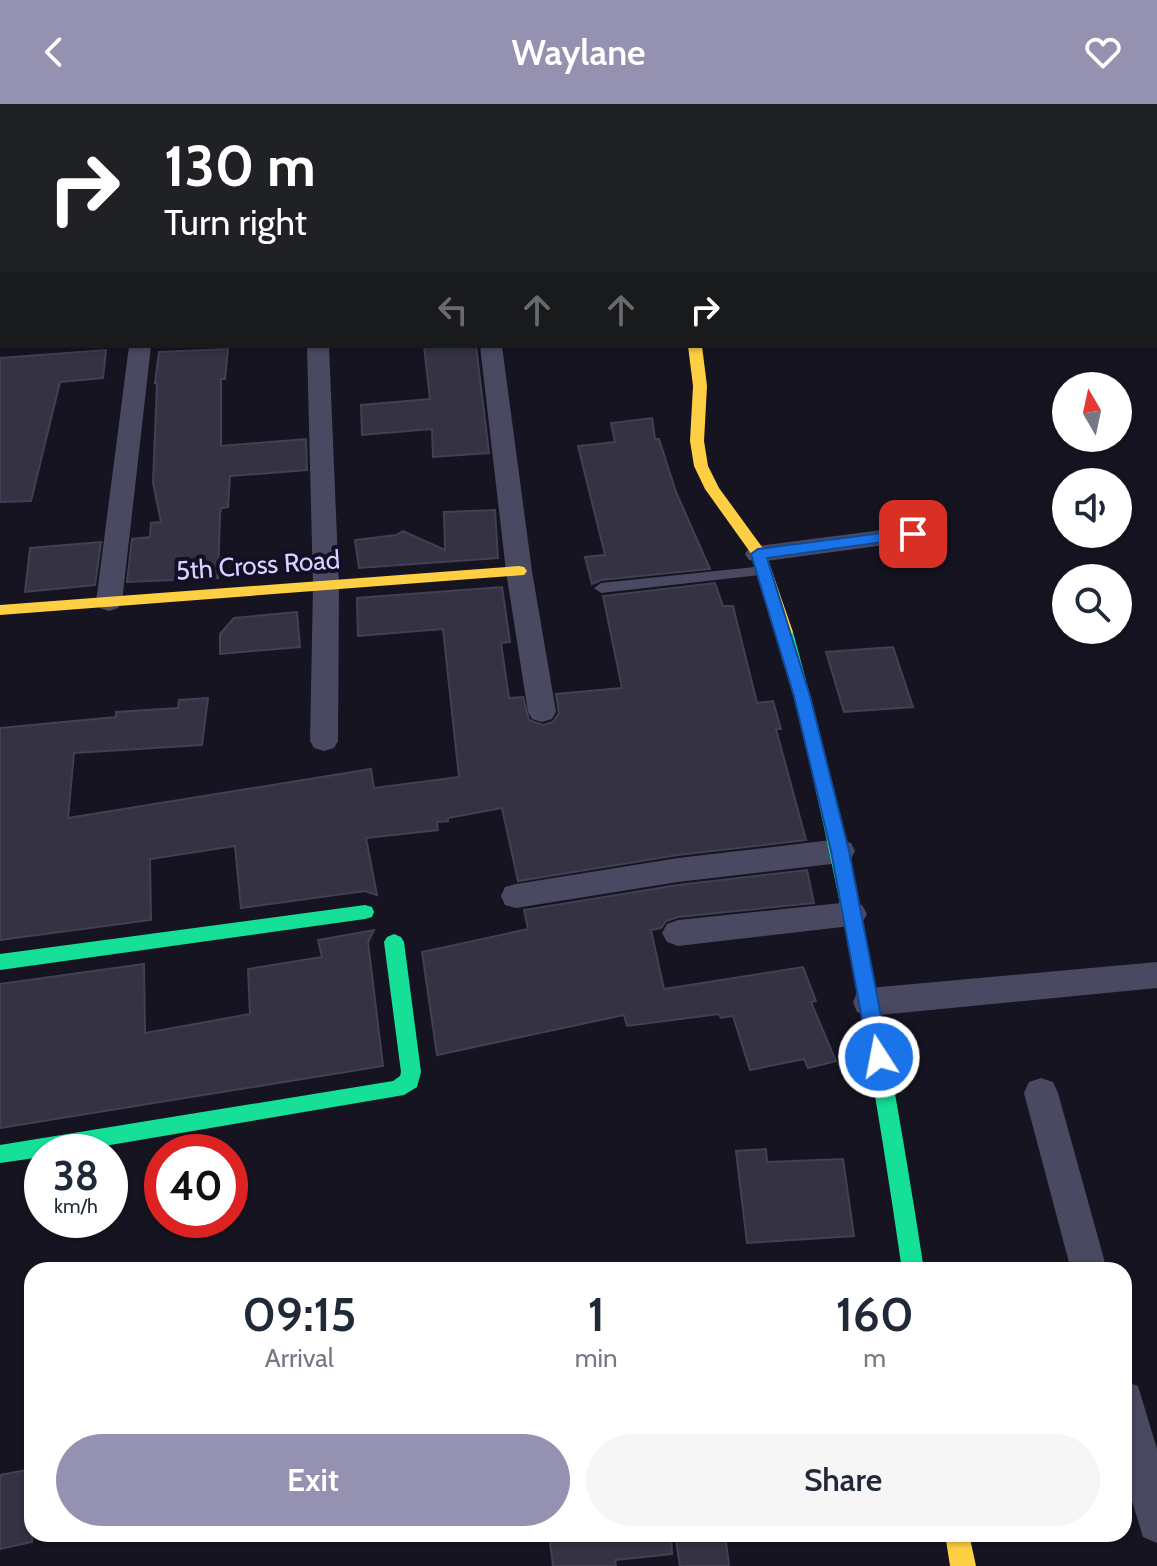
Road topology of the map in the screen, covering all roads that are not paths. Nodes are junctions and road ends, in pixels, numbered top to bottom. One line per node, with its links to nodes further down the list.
1 (140, 348): 10 (street)
2 (318, 348): 8 (street)
3 (491, 348): 7 (street)
4 (695, 348): 6 (street)
5 (913, 534): 6 (street)
6 (761, 563): 9 (lane); 14 (street)
7 (519, 571): 8 (street, 5th Cross Road); 12 (street)
8 (326, 586): 10 (street, 5th Cross Road); 13 (street)
9 (601, 588)
10 (109, 602): 11 (street, 5th Cross Road)
11 (0, 610)
12 (542, 712)
13 (324, 741)
14 (840, 851): 15 (street); 17 (street)
15 (516, 896)
16 (365, 912): 20 (street)
17 (851, 914): 18 (street); 22 (street)
18 (678, 933)
19 (394, 942): 24 (street)
20 (0, 962)
21 (1157, 975): 22 (street)
22 (869, 1002): 25 (street)
23 (1041, 1093): 26 (street)
24 (0, 1154)
25 (912, 1262)
26 (1087, 1262)
27 (1132, 1430): 28 (street)
28 (1157, 1523)
29 (958, 1542): 30 (street)
30 (963, 1566)

